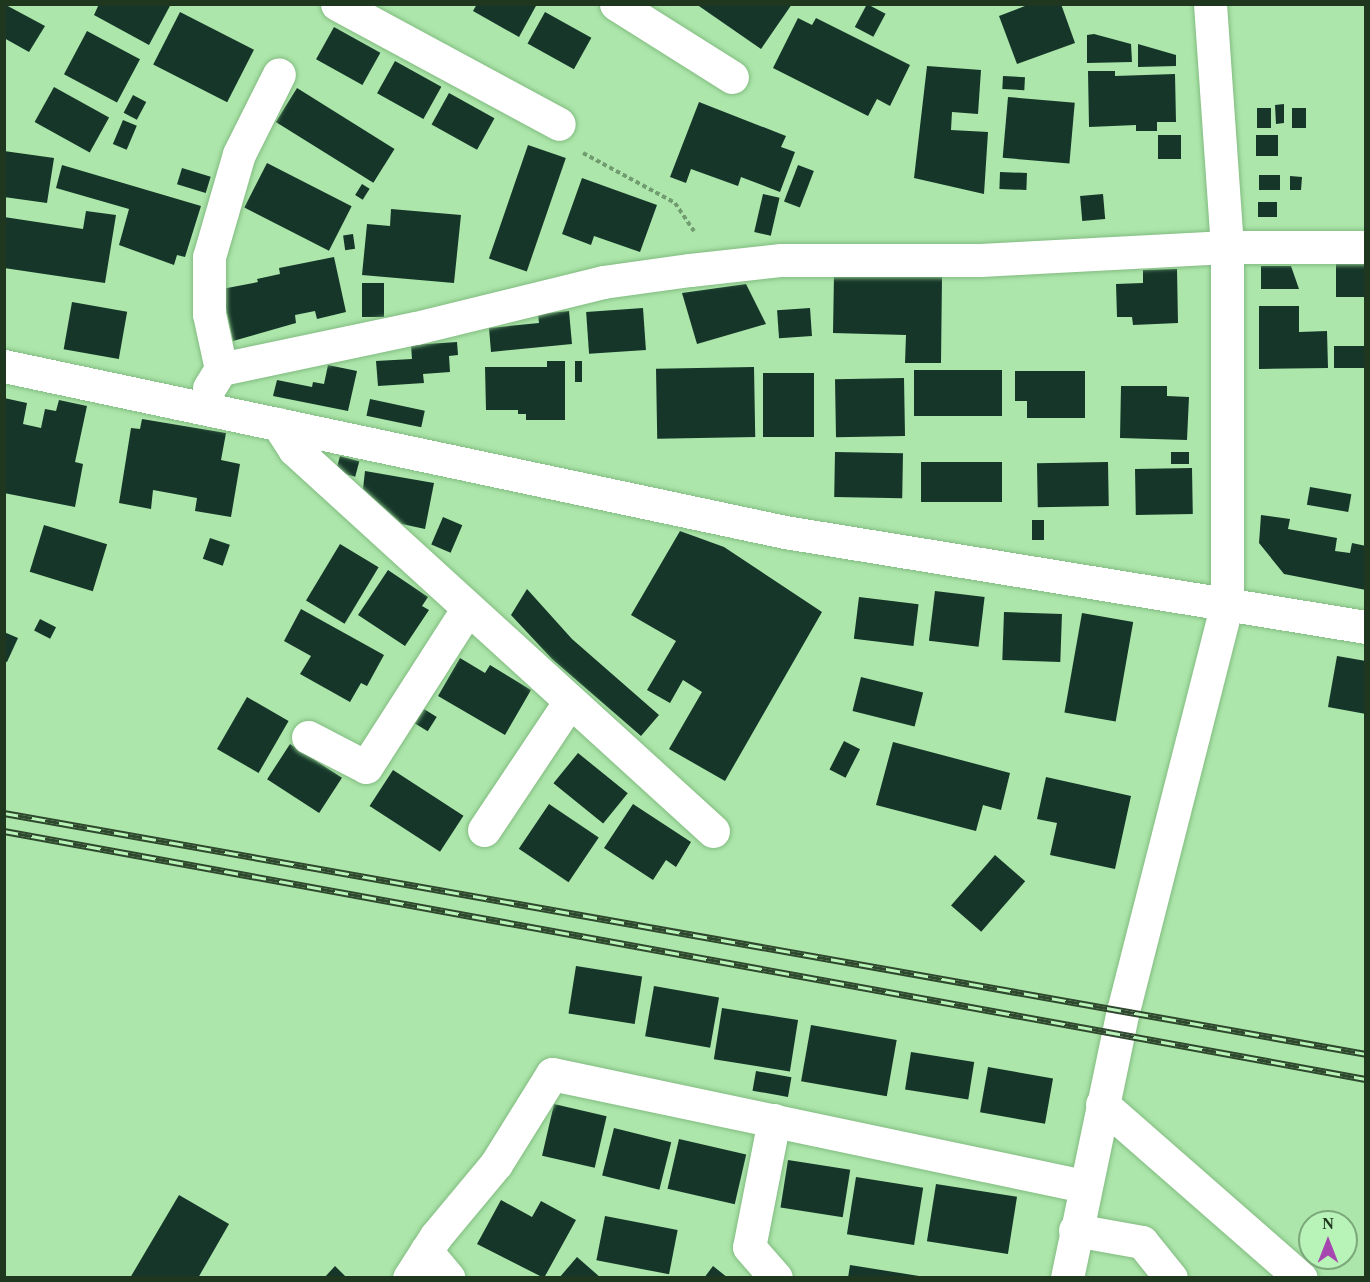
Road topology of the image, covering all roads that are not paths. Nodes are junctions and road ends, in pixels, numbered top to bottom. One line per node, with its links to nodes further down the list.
1 (337, 4): 6 (street)
2 (616, 4): 5 (street)
3 (1210, 4): 7 (street)
4 (279, 74): 10 (street)
5 (732, 77)
6 (560, 124)
7 (1227, 247): 8 (street); 10 (street); 13 (street)
8 (1365, 247)
9 (4, 366): 11 (street)
10 (221, 369): 11 (street)
11 (196, 407): 12 (street)
12 (278, 424): 13 (street); 14 (street)
13 (1227, 603): 15 (street); 20 (street)
14 (468, 608): 16 (street); 17 (street)
15 (1365, 627)
16 (570, 700): 18 (street); 19 (street)
17 (309, 737)
18 (484, 830)
19 (714, 831)
20 (1102, 1104): 22 (street); 29 (street)
21 (774, 1120): 22 (street); 24 (street); 26 (street)
22 (1083, 1186): 23 (street)
23 (1075, 1230): 27 (street); 28 (street)
24 (417, 1264): 25 (street)
25 (449, 1278)
26 (776, 1278)
27 (1067, 1278)
28 (1171, 1278)
29 (1301, 1278)

